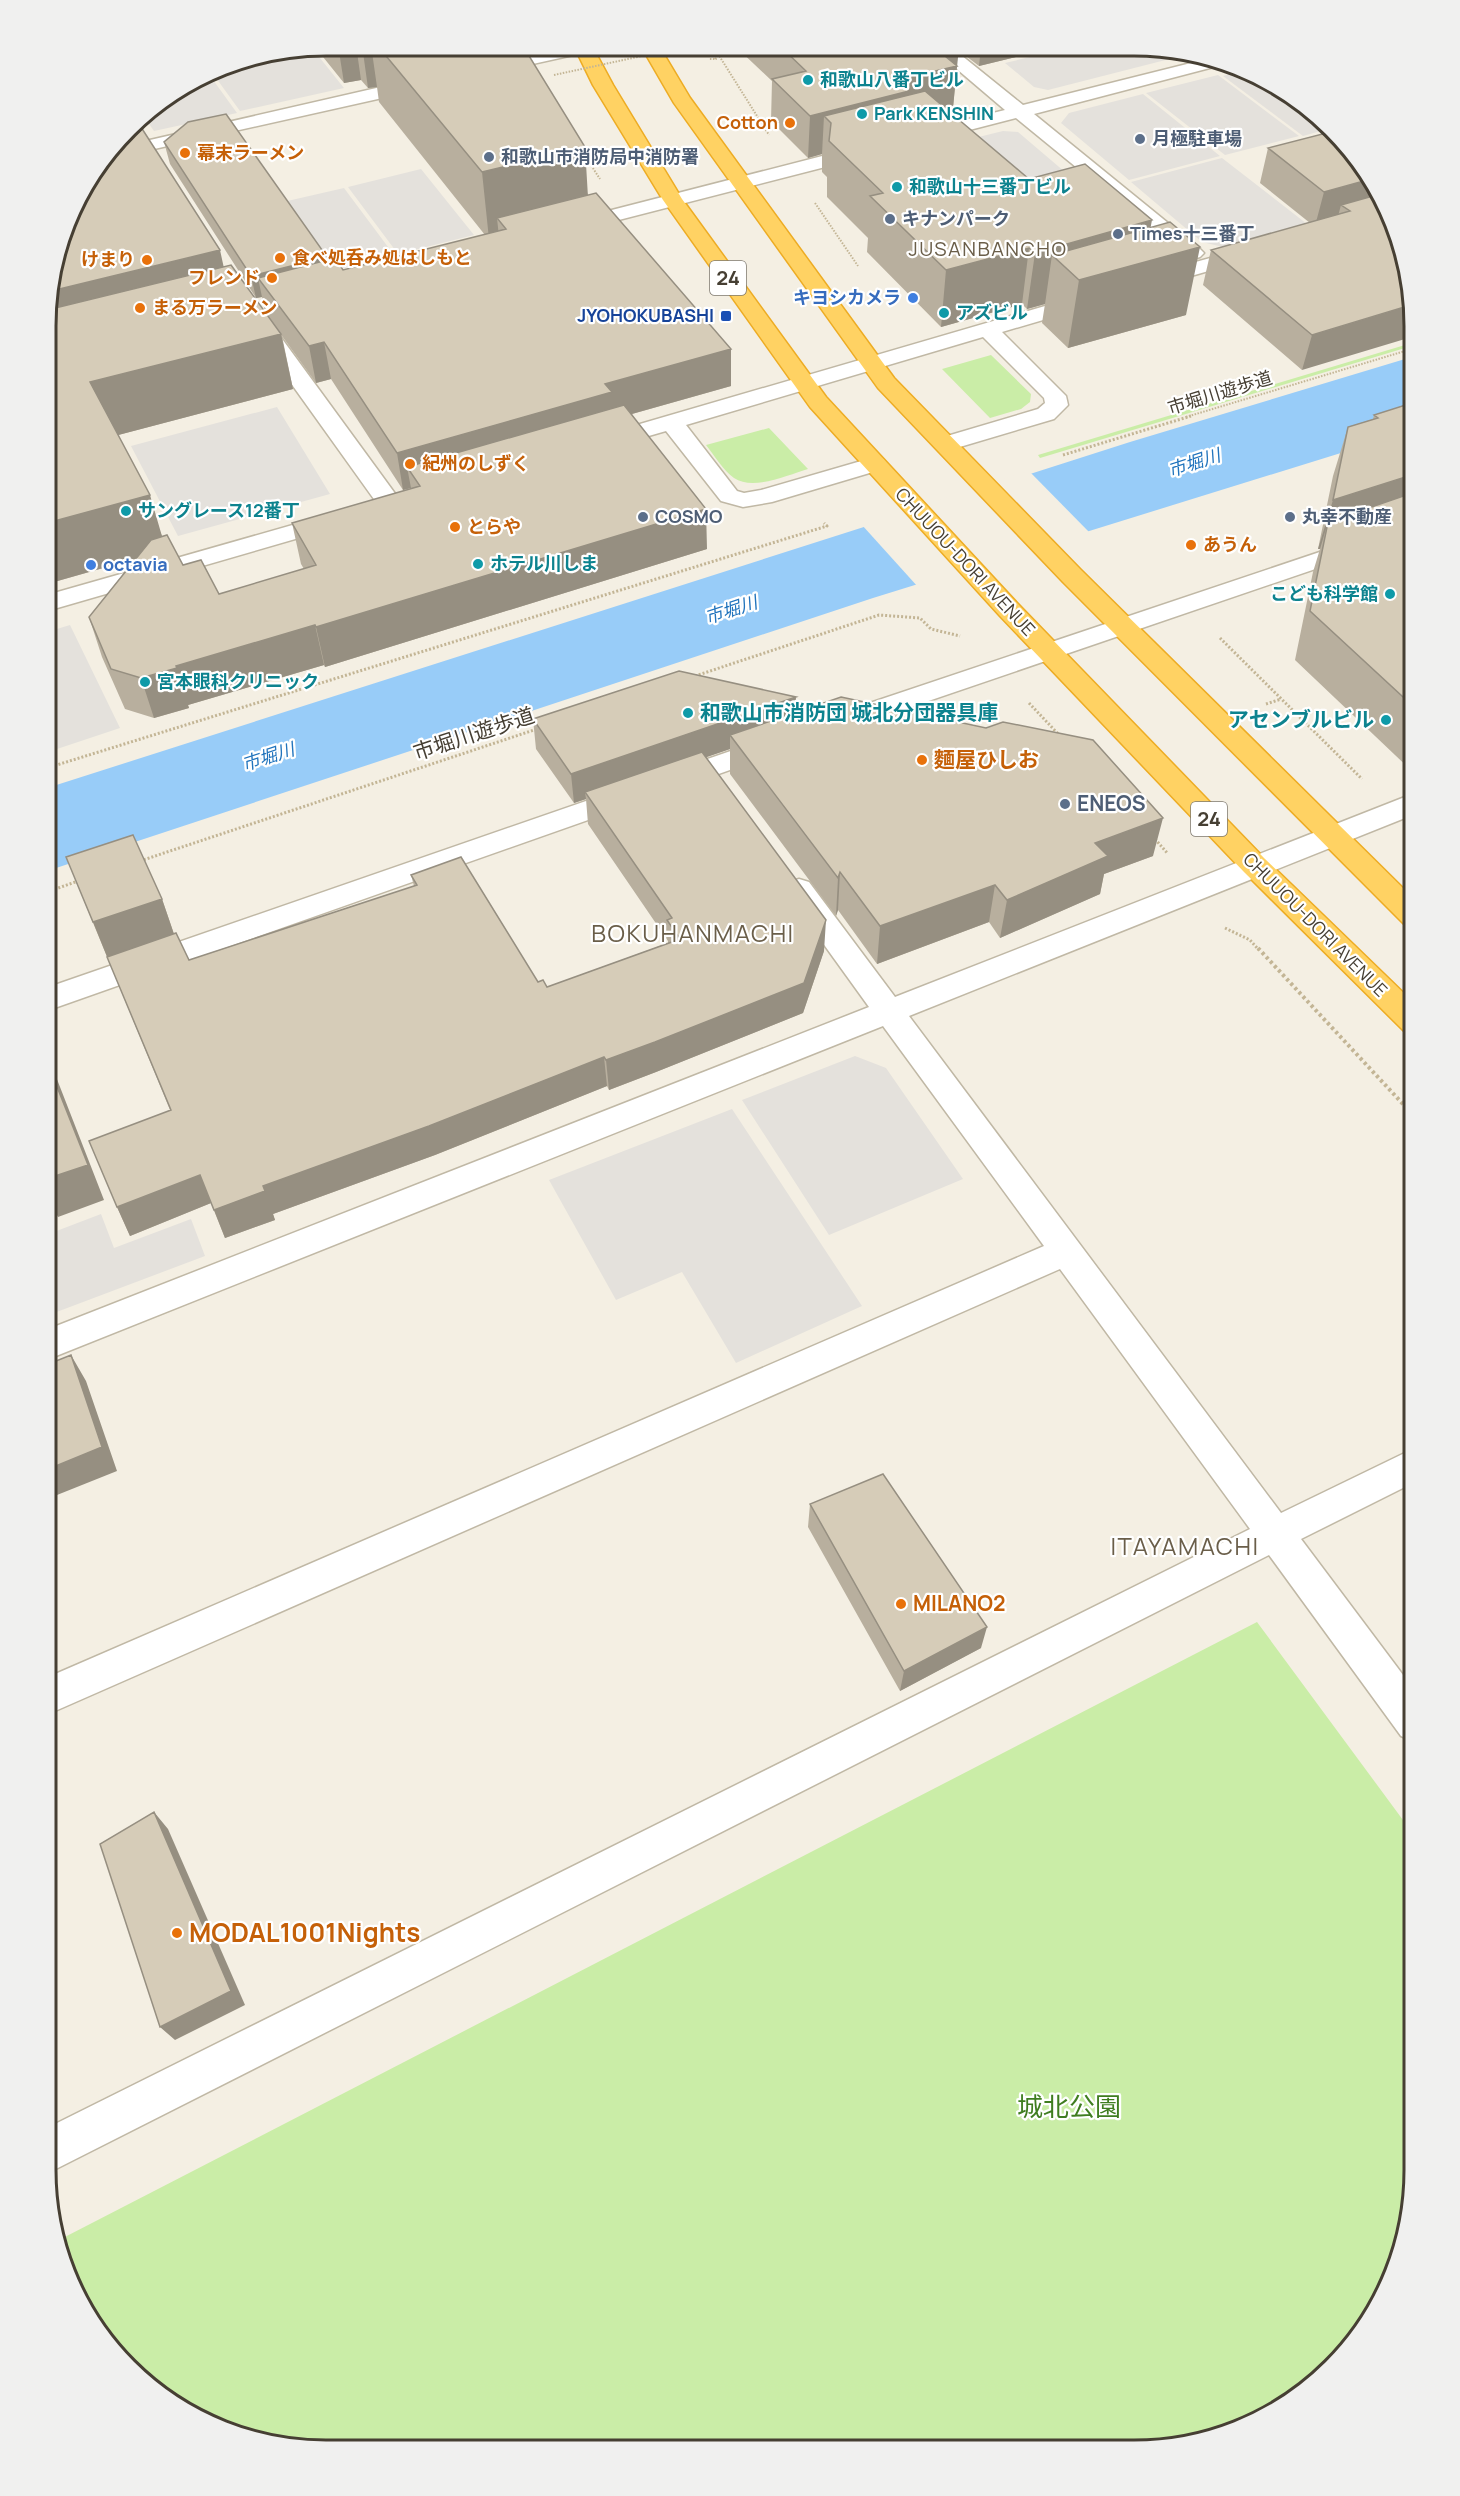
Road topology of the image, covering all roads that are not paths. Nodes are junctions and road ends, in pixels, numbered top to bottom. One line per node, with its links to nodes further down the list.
1 (541, 56): 6 (street)
2 (590, 56): 15 (highway, CHUUOU-DORI AVENUE / 24)
3 (656, 56): 14 (highway)
4 (951, 56): 8 (street)
5 (1205, 65): 8 (street)
6 (466, 73)
7 (444, 79): 9 (street)
8 (1019, 111): 10 (street); 18 (street)
9 (142, 139): 12 (street); 13 (street)
10 (904, 141)
11 (882, 147): 14 (street)
12 (120, 150)
13 (159, 166)
14 (741, 183): 15 (street); 23 (highway)
15 (673, 200): 16 (street); 24 (highway, CHUUOU-DORI AVENUE / 24)
16 (555, 231)
17 (1265, 249): 18 (street)
18 (1209, 265): 19 (street)
19 (1132, 287)
20 (1110, 294): 22 (street)
21 (261, 306): 30 (street)
22 (987, 329): 23 (street); 26 (street)
23 (872, 362): 24 (street); 26 (highway)
24 (803, 382): 25 (street); 28 (highway, CHUUOU-DORI AVENUE / 24)
25 (671, 422): 27 (street); 28 (street)
26 (945, 444): 31 (highway)
27 (580, 449)
28 (875, 465): 32 (highway, CHUUOU-DORI AVENUE / 24)
29 (1404, 531): 31 (street)
30 (56, 600)
31 (1121, 625): 32 (street); 36 (highway)
32 (1048, 651): 33 (street); 38 (highway, CHUUOU-DORI AVENUE / 24)
33 (708, 768): 34 (street); 40 (street)
34 (729, 796)
35 (1404, 807): 36 (street)
36 (1332, 835): 38 (street); 39 (highway)
37 (778, 862): 41 (street)
38 (1254, 866): 41 (street); 42 (highway, CHUUOU-DORI AVENUE / 24)
39 (1404, 907)
40 (56, 996)
41 (890, 1012): 43 (street); 44 (street)
42 (1404, 1012)
43 (1065, 1251): 46 (street); 47 (street)
44 (56, 1341)
45 (1404, 1470): 46 (street)
46 (1274, 1536): 48 (street); 49 (street)
47 (56, 1693)
48 (1404, 1711)
49 (56, 2146)

